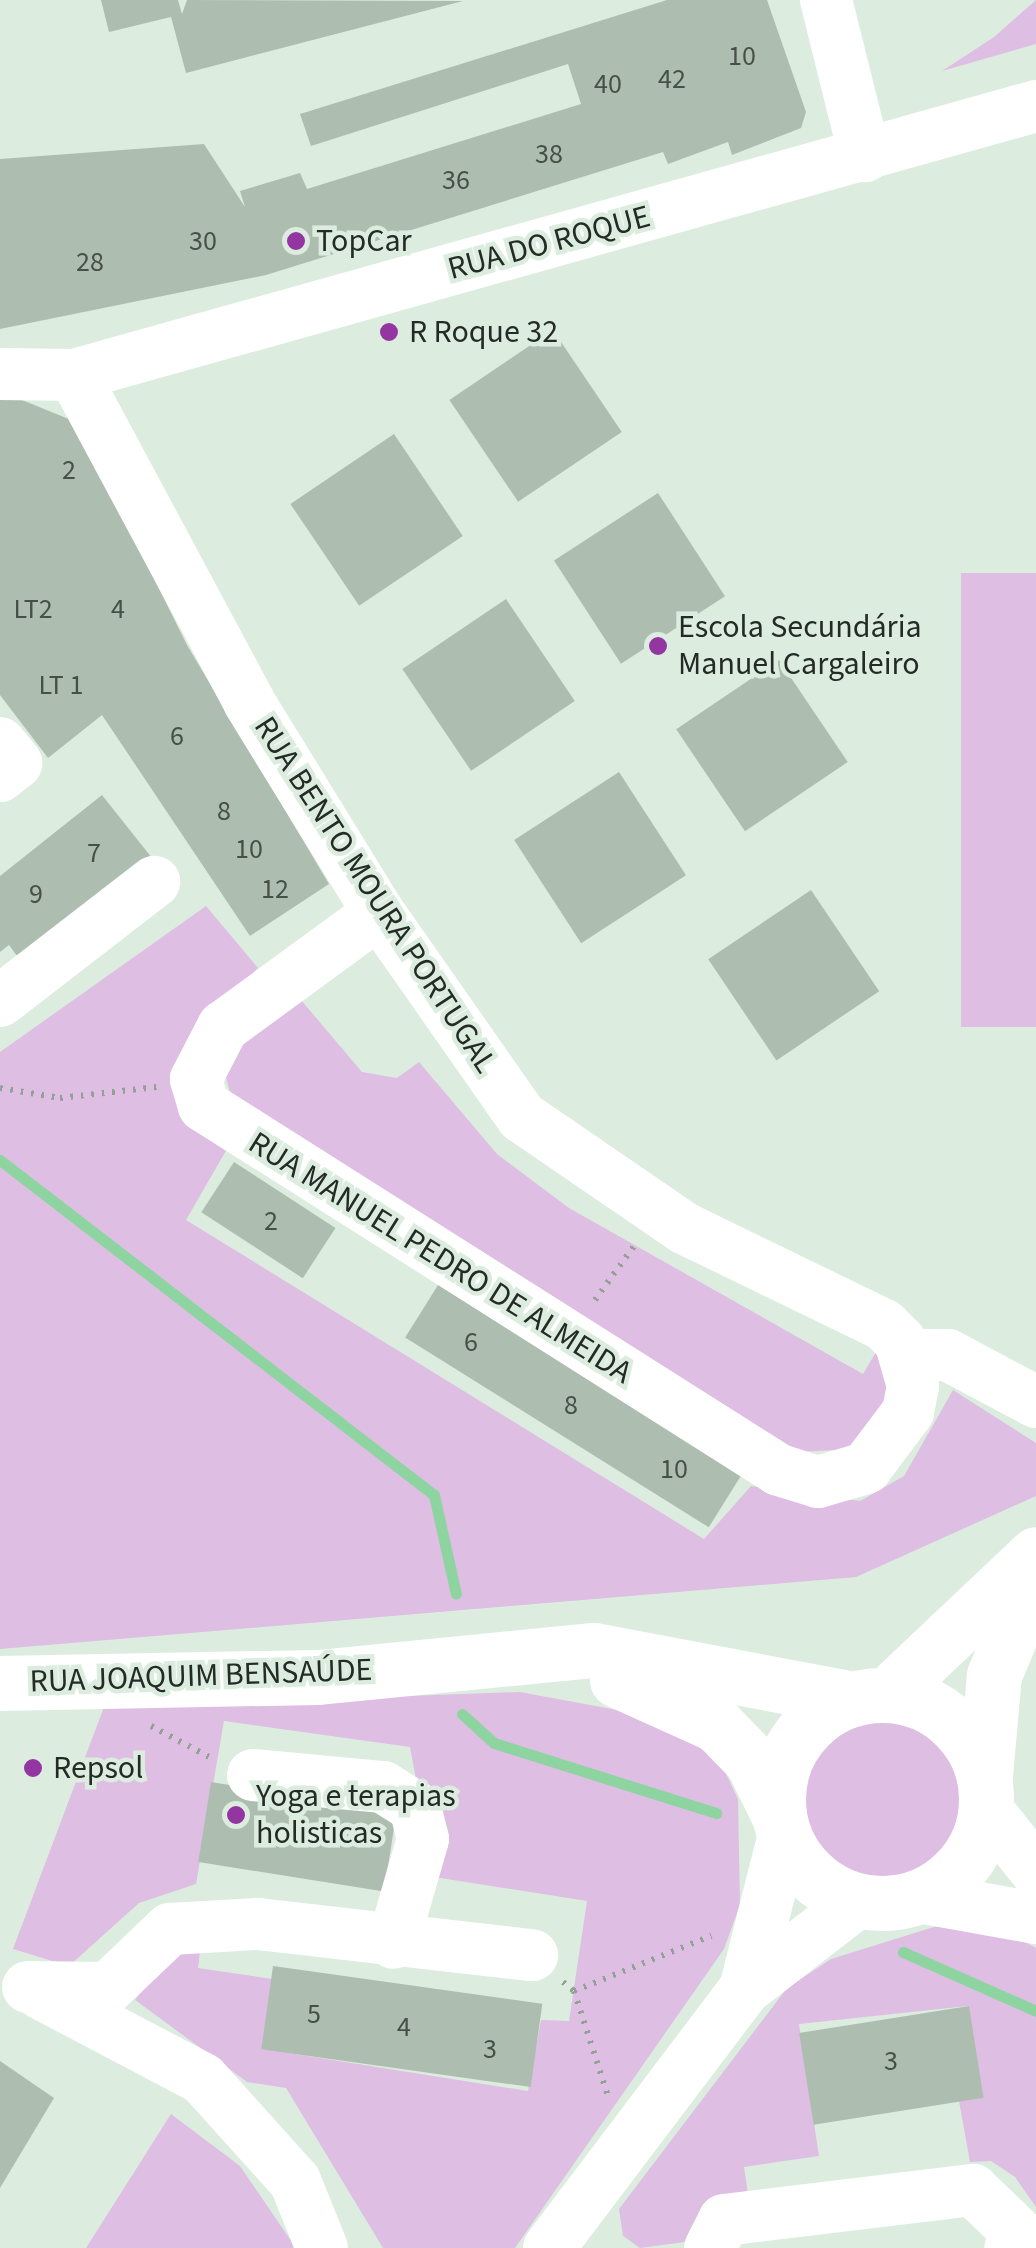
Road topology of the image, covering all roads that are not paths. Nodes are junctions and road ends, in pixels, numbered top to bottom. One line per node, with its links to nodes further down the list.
1 (826, 0): 3 (street)
2 (1036, 106): 3 (street, RUA DO ROQUE)
3 (866, 156): 5 (street, RUA DO ROQUE)
4 (0, 374): 5 (street, RUA DO ROQUE)
5 (74, 375): 9 (street, RUA BENTO MOURA PORTUGAL)
6 (0, 742): 7 (street)
7 (0, 776)
8 (154, 882): 10 (street)
9 (379, 913): 11 (street, RUA BENTO MOURA PORTUGAL); 11 (street, RUA MANUEL PEDRO DE ALMEIDA)
10 (0, 1001)
11 (906, 1355): 12 (street)
12 (1036, 1402)
13 (1036, 1554): 17 (main road)
14 (1036, 1574): 19 (main road)
15 (402, 1668): 16 (main road, RUA JOAQUIM BENSAÚDE); 17 (main road, RUA JOAQUIM BENSAÚDE); 20 (main road, RUA JOAQUIM BENSAÚDE)
16 (0, 1683)
17 (869, 1695): 19 (main road); 20 (main road)
18 (253, 1774): 25 (street)
19 (986, 1792): 21 (street); 22 (main road)
20 (781, 1826): 23 (main road); 28 (street)
21 (1036, 1871)
22 (918, 1898): 23 (main road); 24 (street)
23 (859, 1902): 28 (street)
24 (1036, 1918)
25 (393, 1943): 26 (street); 27 (street)
26 (532, 1955)
27 (14, 1979): 29 (street)
28 (745, 1989): 30 (street)
29 (322, 2248)
30 (549, 2248)
31 (710, 2248): 32 (street)
32 (1010, 2248)

